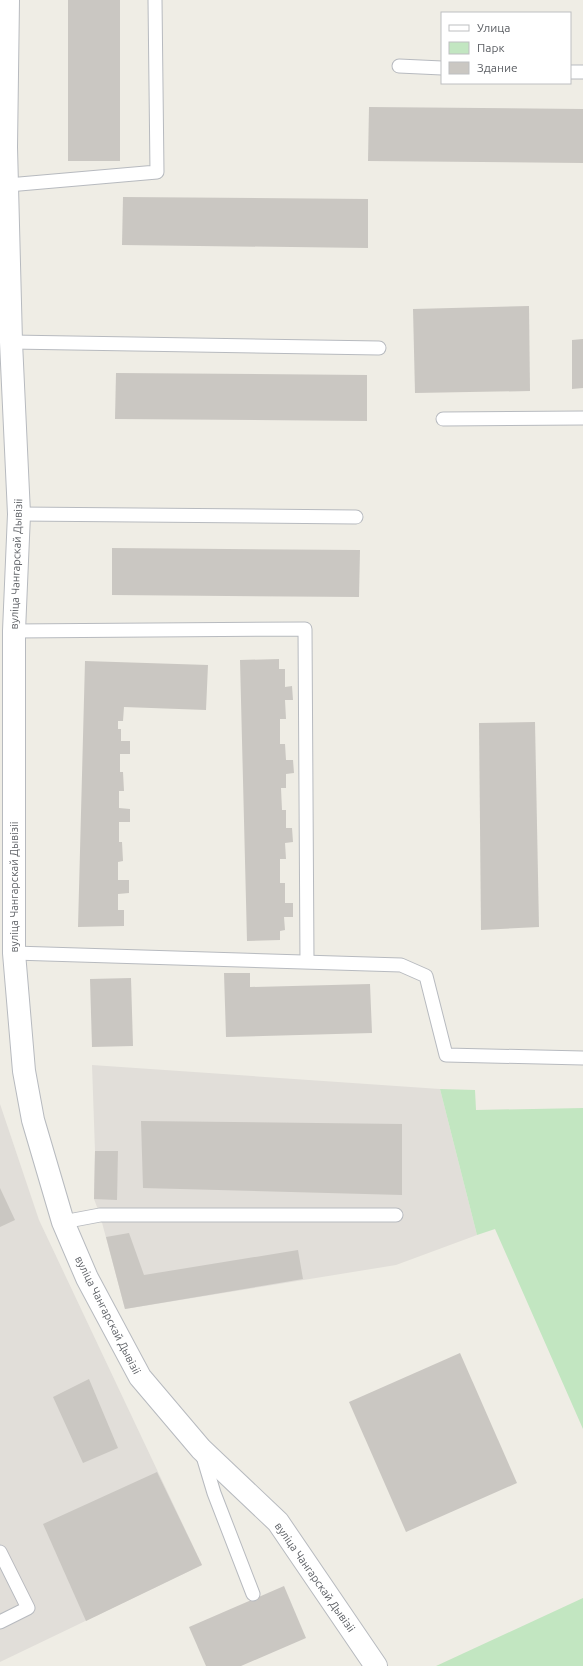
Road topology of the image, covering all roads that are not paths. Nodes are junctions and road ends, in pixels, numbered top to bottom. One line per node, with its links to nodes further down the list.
1 (8, 0): 7 (street, вуліца Чангарскай Дывізіі)
2 (155, 0): 7 (lane)
3 (399, 66): 4 (lane)
4 (441, 68)
5 (571, 72): 6 (lane)
6 (583, 72)
7 (8, 185): 8 (street, вуліца Чангарскай Дывізіі)
8 (11, 342): 9 (lane); 12 (street, вуліца Чангарскай Дывізіі)
9 (379, 348)
10 (583, 418): 11 (lane)
11 (443, 419)
12 (19, 514): 13 (lane); 14 (street, вуліца Чангарскай Дывізіі)
13 (356, 517)
14 (14, 631): 15 (street, вуліца Чангарскай Дывізіі); 16 (lane)
15 (14, 953): 16 (lane); 19 (street, вуліца Чангарскай Дывізіі)
16 (307, 962): 17 (lane)
17 (583, 1058)
18 (396, 1216): 19 (lane)
19 (63, 1222): 20 (street, вуліца Чангарскай Дывізіі)
20 (201, 1449): 22 (lane); 24 (street, вуліца Чангарскай Дывізіі)
21 (0, 1552): 23 (lane)
22 (253, 1594)
23 (0, 1622)
24 (376, 1666)

